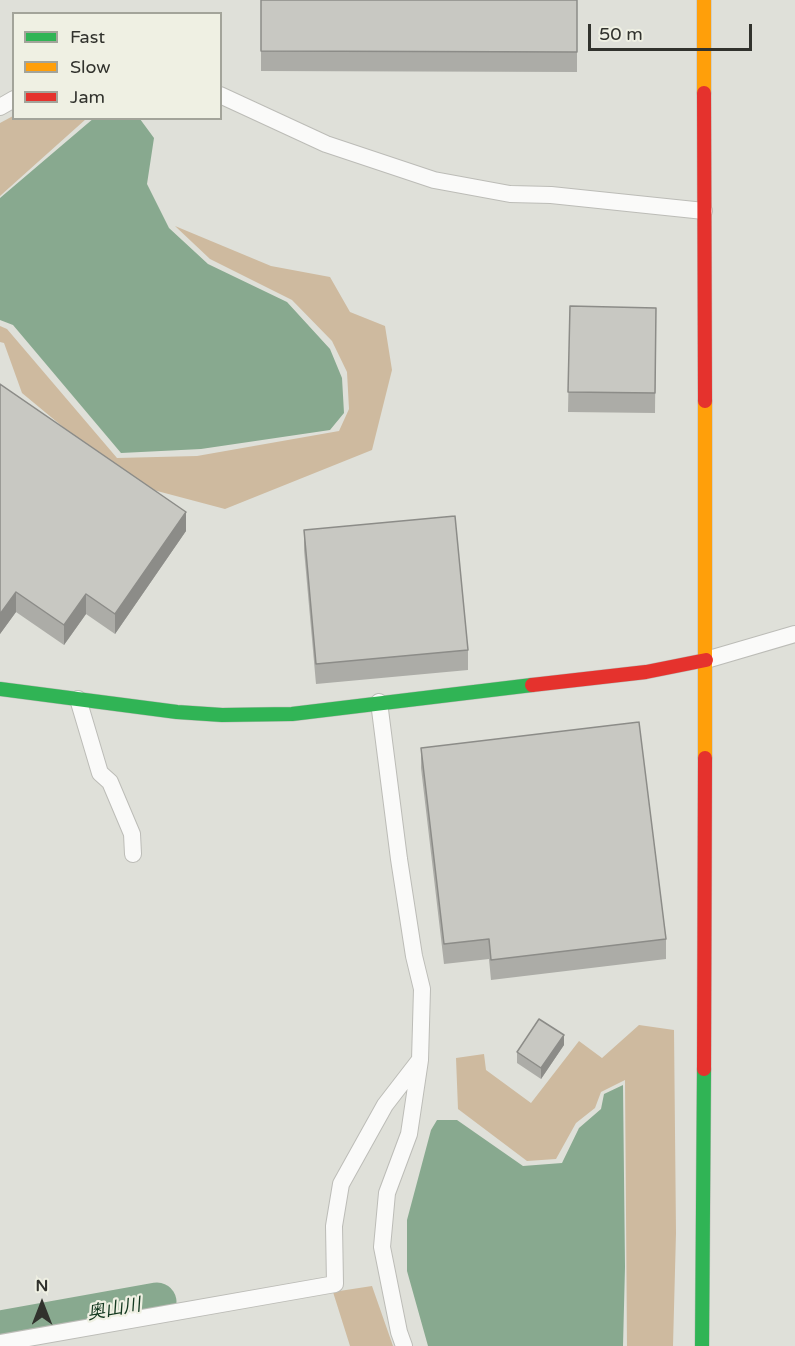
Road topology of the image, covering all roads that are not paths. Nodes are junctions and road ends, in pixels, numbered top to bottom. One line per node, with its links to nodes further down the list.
1 (704, 0): 3 (street)
2 (222, 95): 3 (street)
3 (704, 211): 5 (street)
4 (795, 634): 5 (street)
5 (706, 660): 8 (street); 13 (street)
6 (0, 689): 7 (street)
7 (78, 699): 8 (street); 9 (street)
8 (379, 702): 10 (street)
9 (133, 854)
10 (420, 1060): 11 (street); 12 (street)
11 (0, 1343)
12 (404, 1346)
13 (702, 1346)

